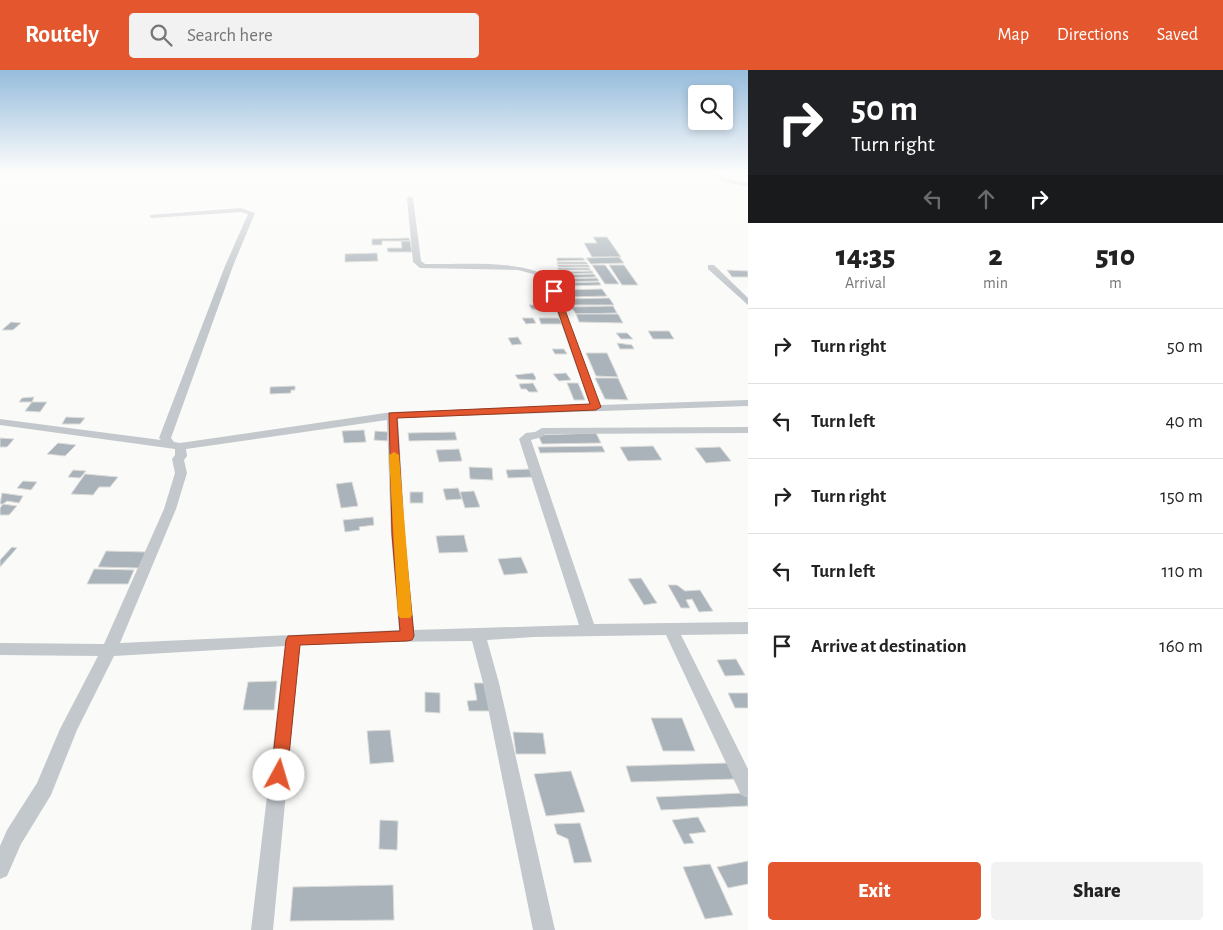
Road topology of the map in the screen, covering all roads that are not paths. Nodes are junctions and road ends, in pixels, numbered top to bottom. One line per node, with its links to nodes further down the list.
1 (209, 212): 4 (street)
2 (249, 212): 12 (street)
3 (412, 212): 8 (street)
4 (152, 216)
5 (711, 266): 6 (street)
6 (748, 303)
7 (748, 403): 8 (street)
8 (596, 407): 9 (street)
9 (392, 415): 12 (street); 17 (street)
10 (0, 422): 12 (street)
11 (748, 430): 15 (street)
12 (175, 445): 20 (street)
13 (748, 628): 14 (street)
14 (671, 629): 15 (street); 21 (street)
15 (588, 630): 16 (street)
16 (478, 635): 17 (street); 25 (street)
17 (407, 636): 18 (street)
18 (293, 640): 20 (street); 24 (street)
19 (0, 649): 20 (street)
20 (109, 650): 22 (street)
21 (748, 789)
22 (7, 837): 23 (street)
23 (0, 869)
24 (262, 930)
25 (544, 930)

